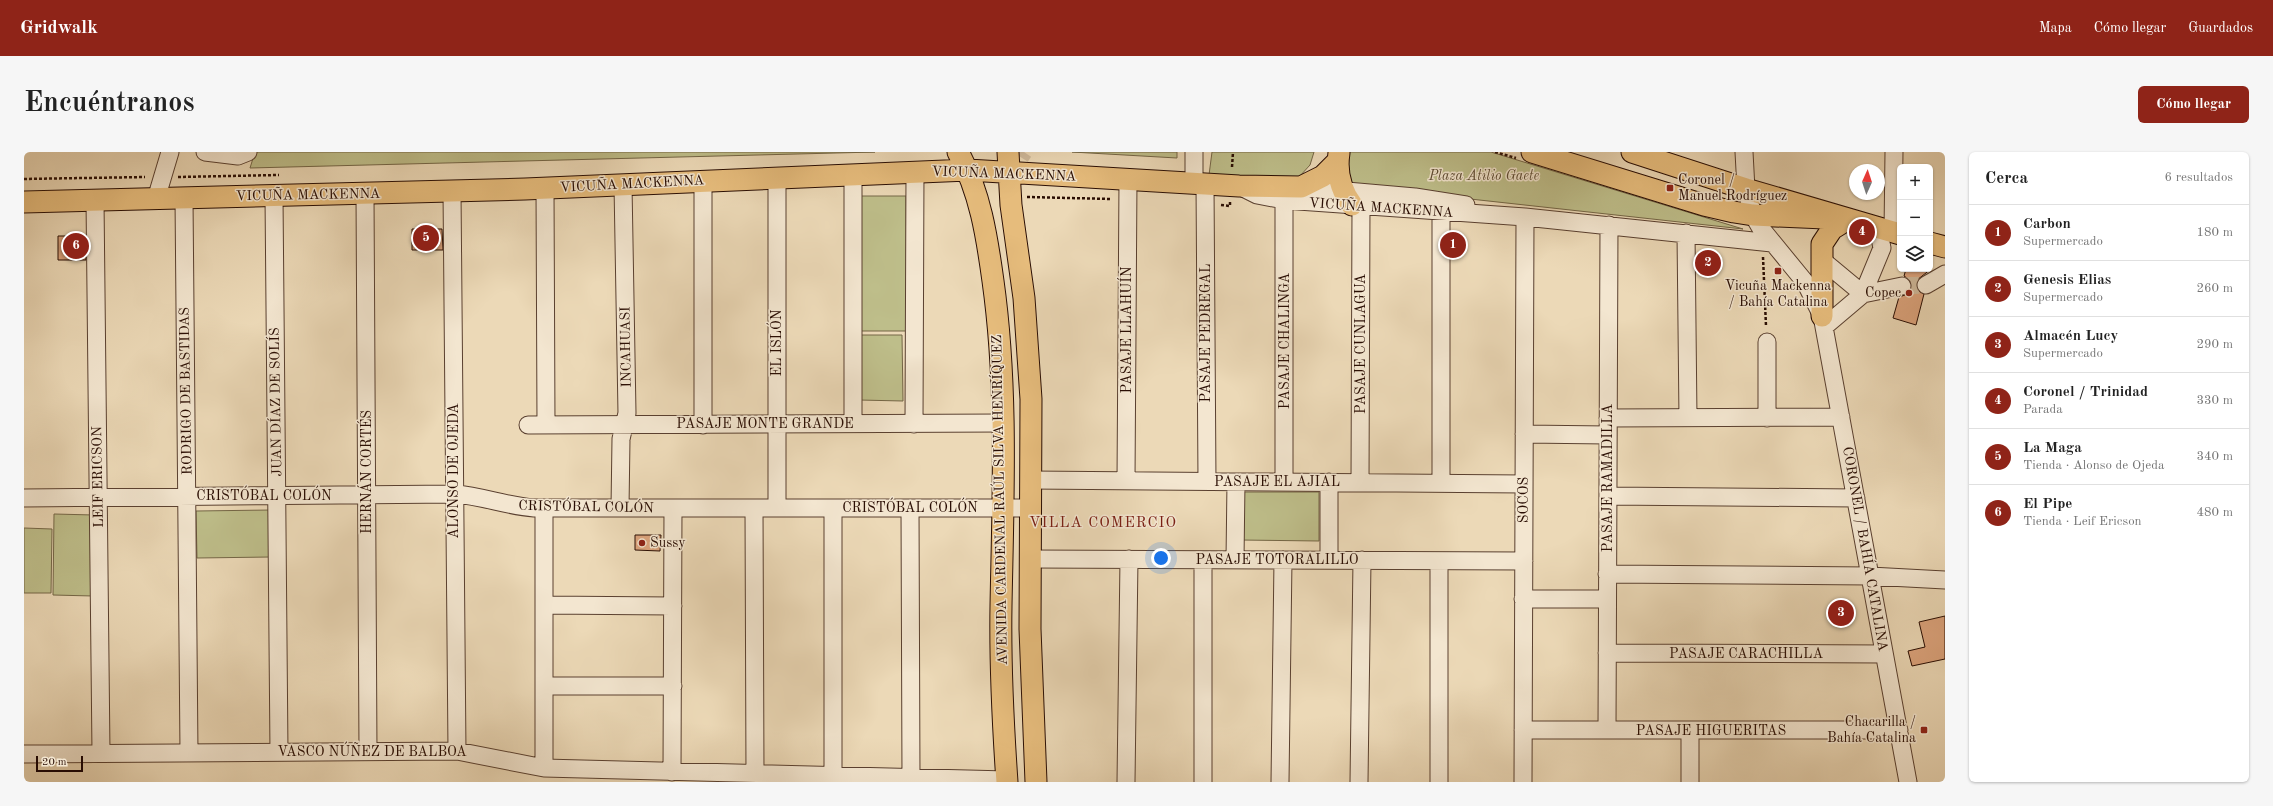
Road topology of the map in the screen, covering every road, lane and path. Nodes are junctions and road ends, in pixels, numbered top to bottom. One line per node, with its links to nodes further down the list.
1 (170, 152): 29 (street)
2 (205, 152): 3 (street)
3 (248, 152)
4 (958, 152): 12 (main road, AVENIDA CARDENAL RAÚL SILVA HENRÍQUEZ)
5 (1008, 152): 14 (main road, AVENIDA CARDENAL RAÚL SILVA HENRÍQUEZ)
6 (1194, 152): 19 (street, PASAJE PEDREGAL)
7 (1532, 152): 35 (main road)
8 (1632, 152): 24 (main road)
9 (1744, 152): 24 (street, CORONEL / BAHÍA CATALINA)
10 (1894, 152): 39 (street)
11 (1338, 156): 22 (main road); 32 (main road)
12 (968, 170): 13 (main road, VICUÑA MACKENNA); 14 (main road, VICUÑA MACKENNA); 59 (main road, AVENIDA CARDENAL RAÚL SILVA HENRÍQUEZ)
13 (915, 172): 15 (main road, VICUÑA MACKENNA); 58 (street)
14 (1009, 173): 17 (main road, VICUÑA MACKENNA); 66 (main road, AVENIDA CARDENAL RAÚL SILVA HENRÍQUEZ)
15 (853, 174): 16 (main road, VICUÑA MACKENNA); 57 (street)
16 (778, 178): 18 (main road, VICUÑA MACKENNA); 56 (street, EL ISLÓN)
17 (1128, 180): 19 (main road, VICUÑA MACKENNA); 67 (street, PASAJE LLAHUÍN)
18 (703, 181): 20 (main road, VICUÑA MACKENNA); 63 (street)
19 (1200, 184): 21 (main road, VICUÑA MACKENNA); 68 (street, PASAJE PEDREGAL)
20 (623, 185): 23 (main road, VICUÑA MACKENNA); 62 (street, INCAHUASI)
21 (1239, 186): 22 (main road, VICUÑA MACKENNA); 31 (street, VICUÑA MACKENNA)
22 (1301, 186): 32 (street, VICUÑA MACKENNA)
23 (545, 188): 25 (main road, VICUÑA MACKENNA); 61 (street)
24 (1746, 189): 35 (street, CORONEL / BAHÍA CATALINA); 37 (main road)
25 (452, 191): 26 (main road, VICUÑA MACKENNA); 75 (street, ALONSO DE OJEDA)
26 (365, 194): 27 (main road, VICUÑA MACKENNA); 77 (street, HERNÁN CORTÉS)
27 (274, 196): 28 (main road, VICUÑA MACKENNA); 76 (street, JUAN DÍAZ DE SOLÍS)
28 (184, 198): 29 (main road, VICUÑA MACKENNA); 79 (street, RODRIGO DE BASTIDAS)
29 (156, 199): 30 (main road, VICUÑA MACKENNA)
30 (95, 200): 33 (main road, VICUÑA MACKENNA); 81 (street, LEIF ERICSON)
31 (1284, 200): 32 (street, VICUÑA MACKENNA); 70 (street, PASAJE CHALINGA)
32 (1352, 200): 34 (street, VICUÑA MACKENNA); 36 (street, VICUÑA MACKENNA); 72 (street, PASAJE CUNLAGUA)
33 (24, 202)
34 (1441, 213): 36 (street, VICUÑA MACKENNA); 73 (street)
35 (1753, 215): 37 (main road); 41 (street, CORONEL / BAHÍA CATALINA)
36 (1525, 218): 38 (street, VICUÑA MACKENNA); 64 (street, SOCOS)
37 (1848, 219): 39 (main road); 45 (main road)
38 (1608, 225): 40 (street, VICUÑA MACKENNA); 53 (street, PASAJE RAMADILLA)
39 (1890, 232): 49 (street)
40 (1686, 233): 41 (street, VICUÑA MACKENNA); 54 (street)
41 (1772, 243): 50 (street, CORONEL / BAHÍA CATALINA)
42 (1933, 244): 43 (main road)
43 (1945, 247)
44 (1756, 255): 51 (path)
45 (1822, 260): 49 (street); 50 (main road)
46 (1945, 274): 47 (street)
47 (1926, 285)
48 (1902, 286): 49 (street)
49 (1863, 294): 50 (street)
50 (1823, 322): 52 (street, CORONEL / BAHÍA CATALINA)
51 (1767, 342): 55 (street)
52 (1841, 417): 55 (street); 82 (street, CORONEL / BAHÍA CATALINA)
53 (1608, 418): 54 (street); 65 (street, PASAJE RAMADILLA)
54 (1688, 418): 55 (street)
55 (1767, 418)
56 (777, 424): 57 (street, PASAJE MONTE GRANDE); 63 (street, PASAJE MONTE GRANDE); 87 (street, EL ISLÓN)
57 (853, 424): 58 (street, PASAJE MONTE GRANDE)
58 (914, 424): 59 (street, PASAJE MONTE GRANDE)
59 (1003, 424): 90 (main road, AVENIDA CARDENAL RAÚL SILVA HENRÍQUEZ)
60 (528, 425): 61 (street, PASAJE MONTE GRANDE)
61 (546, 425): 62 (street, PASAJE MONTE GRANDE)
62 (624, 425): 63 (street, PASAJE MONTE GRANDE); 84 (street, INCAHUASI)
63 (703, 425)
64 (1524, 434): 65 (street); 74 (street, SOCOS)
65 (1608, 435): 78 (street, PASAJE RAMADILLA)
66 (1030, 480): 67 (street, PASAJE EL AJIAL); 91 (main road, AVENIDA CARDENAL RAÚL SILVA HENRÍQUEZ)
67 (1126, 481): 68 (street, PASAJE EL AJIAL)
68 (1207, 481): 69 (street, PASAJE EL AJIAL)
69 (1236, 482): 70 (street, PASAJE EL AJIAL); 95 (street)
70 (1284, 482): 71 (street, PASAJE EL AJIAL)
71 (1329, 482): 72 (street, PASAJE EL AJIAL); 97 (street)
72 (1360, 483): 73 (street, PASAJE EL AJIAL)
73 (1441, 483): 74 (street, PASAJE EL AJIAL)
74 (1524, 484): 100 (street, SOCOS)
75 (455, 494): 77 (street, CRISTÓBAL COLÓN); 83 (street, CRISTÓBAL COLÓN); 116 (street, ALONSO DE OJEDA)
76 (277, 496): 77 (street, CRISTÓBAL COLÓN); 79 (street, CRISTÓBAL COLÓN); 119 (street, JUAN DÍAZ DE SOLÍS)
77 (367, 496): 117 (street, HERNÁN CORTÉS)
78 (1608, 496): 82 (street); 101 (street, PASAJE RAMADILLA)
79 (187, 497): 81 (street, CRISTÓBAL COLÓN); 118 (street, RODRIGO DE BASTIDAS)
80 (24, 498): 81 (street, CRISTÓBAL COLÓN)
81 (98, 498): 120 (street, LEIF ERICSON)
82 (1856, 498): 102 (street, CORONEL / BAHÍA CATALINA)
83 (544, 508): 84 (street, CRISTÓBAL COLÓN); 106 (street)
84 (620, 508): 85 (street, CRISTÓBAL COLÓN)
85 (673, 508): 86 (street, CRISTÓBAL COLÓN); 107 (street)
86 (754, 508): 87 (street, CRISTÓBAL COLÓN); 124 (street)
87 (777, 508): 88 (street, CRISTÓBAL COLÓN)
88 (833, 508): 89 (street, CRISTÓBAL COLÓN); 125 (street)
89 (910, 508): 90 (street, CRISTÓBAL COLÓN); 126 (street)
90 (1003, 508): 91 (street, CRISTÓBAL COLÓN); 127 (main road, AVENIDA CARDENAL RAÚL SILVA HENRÍQUEZ)
91 (1030, 508): 92 (main road, AVENIDA CARDENAL RAÚL SILVA HENRÍQUEZ)
92 (1030, 559): 93 (street, PASAJE TOTORALILLO); 128 (main road, AVENIDA CARDENAL RAÚL SILVA HENRÍQUEZ)
93 (1129, 560): 94 (street, PASAJE TOTORALILLO); 129 (street)
94 (1203, 560): 95 (street, PASAJE TOTORALILLO); 130 (street)
95 (1235, 560): 96 (street, PASAJE TOTORALILLO)
96 (1283, 560): 97 (street, PASAJE TOTORALILLO); 131 (street)
97 (1329, 560): 98 (street, PASAJE TOTORALILLO)
98 (1362, 560): 99 (street, PASAJE TOTORALILLO); 132 (street)
99 (1439, 561): 100 (street, PASAJE TOTORALILLO); 133 (street)
100 (1524, 561): 104 (street, SOCOS)
101 (1608, 574): 102 (street); 105 (street, PASAJE RAMADILLA)
102 (1870, 576): 103 (street); 109 (street, CORONEL / BAHÍA CATALINA)
103 (1945, 580)
104 (1523, 599): 105 (street); 112 (street, SOCOS)
105 (1608, 599): 108 (street, PASAJE RAMADILLA)
106 (544, 606): 107 (street); 110 (street)
107 (672, 606): 111 (street)
108 (1607, 653): 109 (street, PASAJE CARACHILLA); 113 (street, PASAJE RAMADILLA)
109 (1884, 654): 114 (street, CORONEL / BAHÍA CATALINA)
110 (544, 686): 111 (street); 122 (street)
111 (672, 686): 123 (street)
112 (1523, 730): 113 (street, PASAJE HIGUERITAS); 134 (street, SOCOS)
113 (1607, 730): 115 (street, PASAJE HIGUERITAS)
114 (1899, 730): 115 (street, PASAJE HIGUERITAS); 136 (street, CORONEL / BAHÍA CATALINA)
115 (1690, 731): 135 (street)
116 (457, 750): 117 (street, VASCO NÚÑEZ DE BALBOA); 122 (street, VASCO NÚÑEZ DE BALBOA)
117 (368, 751): 119 (street, VASCO NÚÑEZ DE BALBOA)
118 (189, 752): 119 (street, VASCO NÚÑEZ DE BALBOA); 120 (street, VASCO NÚÑEZ DE BALBOA)
119 (279, 752)
120 (101, 753): 121 (street, VASCO NÚÑEZ DE BALBOA)
121 (24, 754)
122 (544, 768): 123 (street, VASCO NÚÑEZ DE BALBOA)
123 (672, 772): 124 (street, VASCO NÚÑEZ DE BALBOA)
124 (756, 774): 125 (street, VASCO NÚÑEZ DE BALBOA)
125 (833, 776): 126 (street, VASCO NÚÑEZ DE BALBOA)
126 (911, 778): 127 (street, VASCO NÚÑEZ DE BALBOA)
127 (1007, 781)
128 (1036, 782)
129 (1126, 782)
130 (1203, 782)
131 (1280, 782)
132 (1359, 782)
133 (1439, 782)
134 (1523, 782)
135 (1690, 782)
136 (1908, 782)

